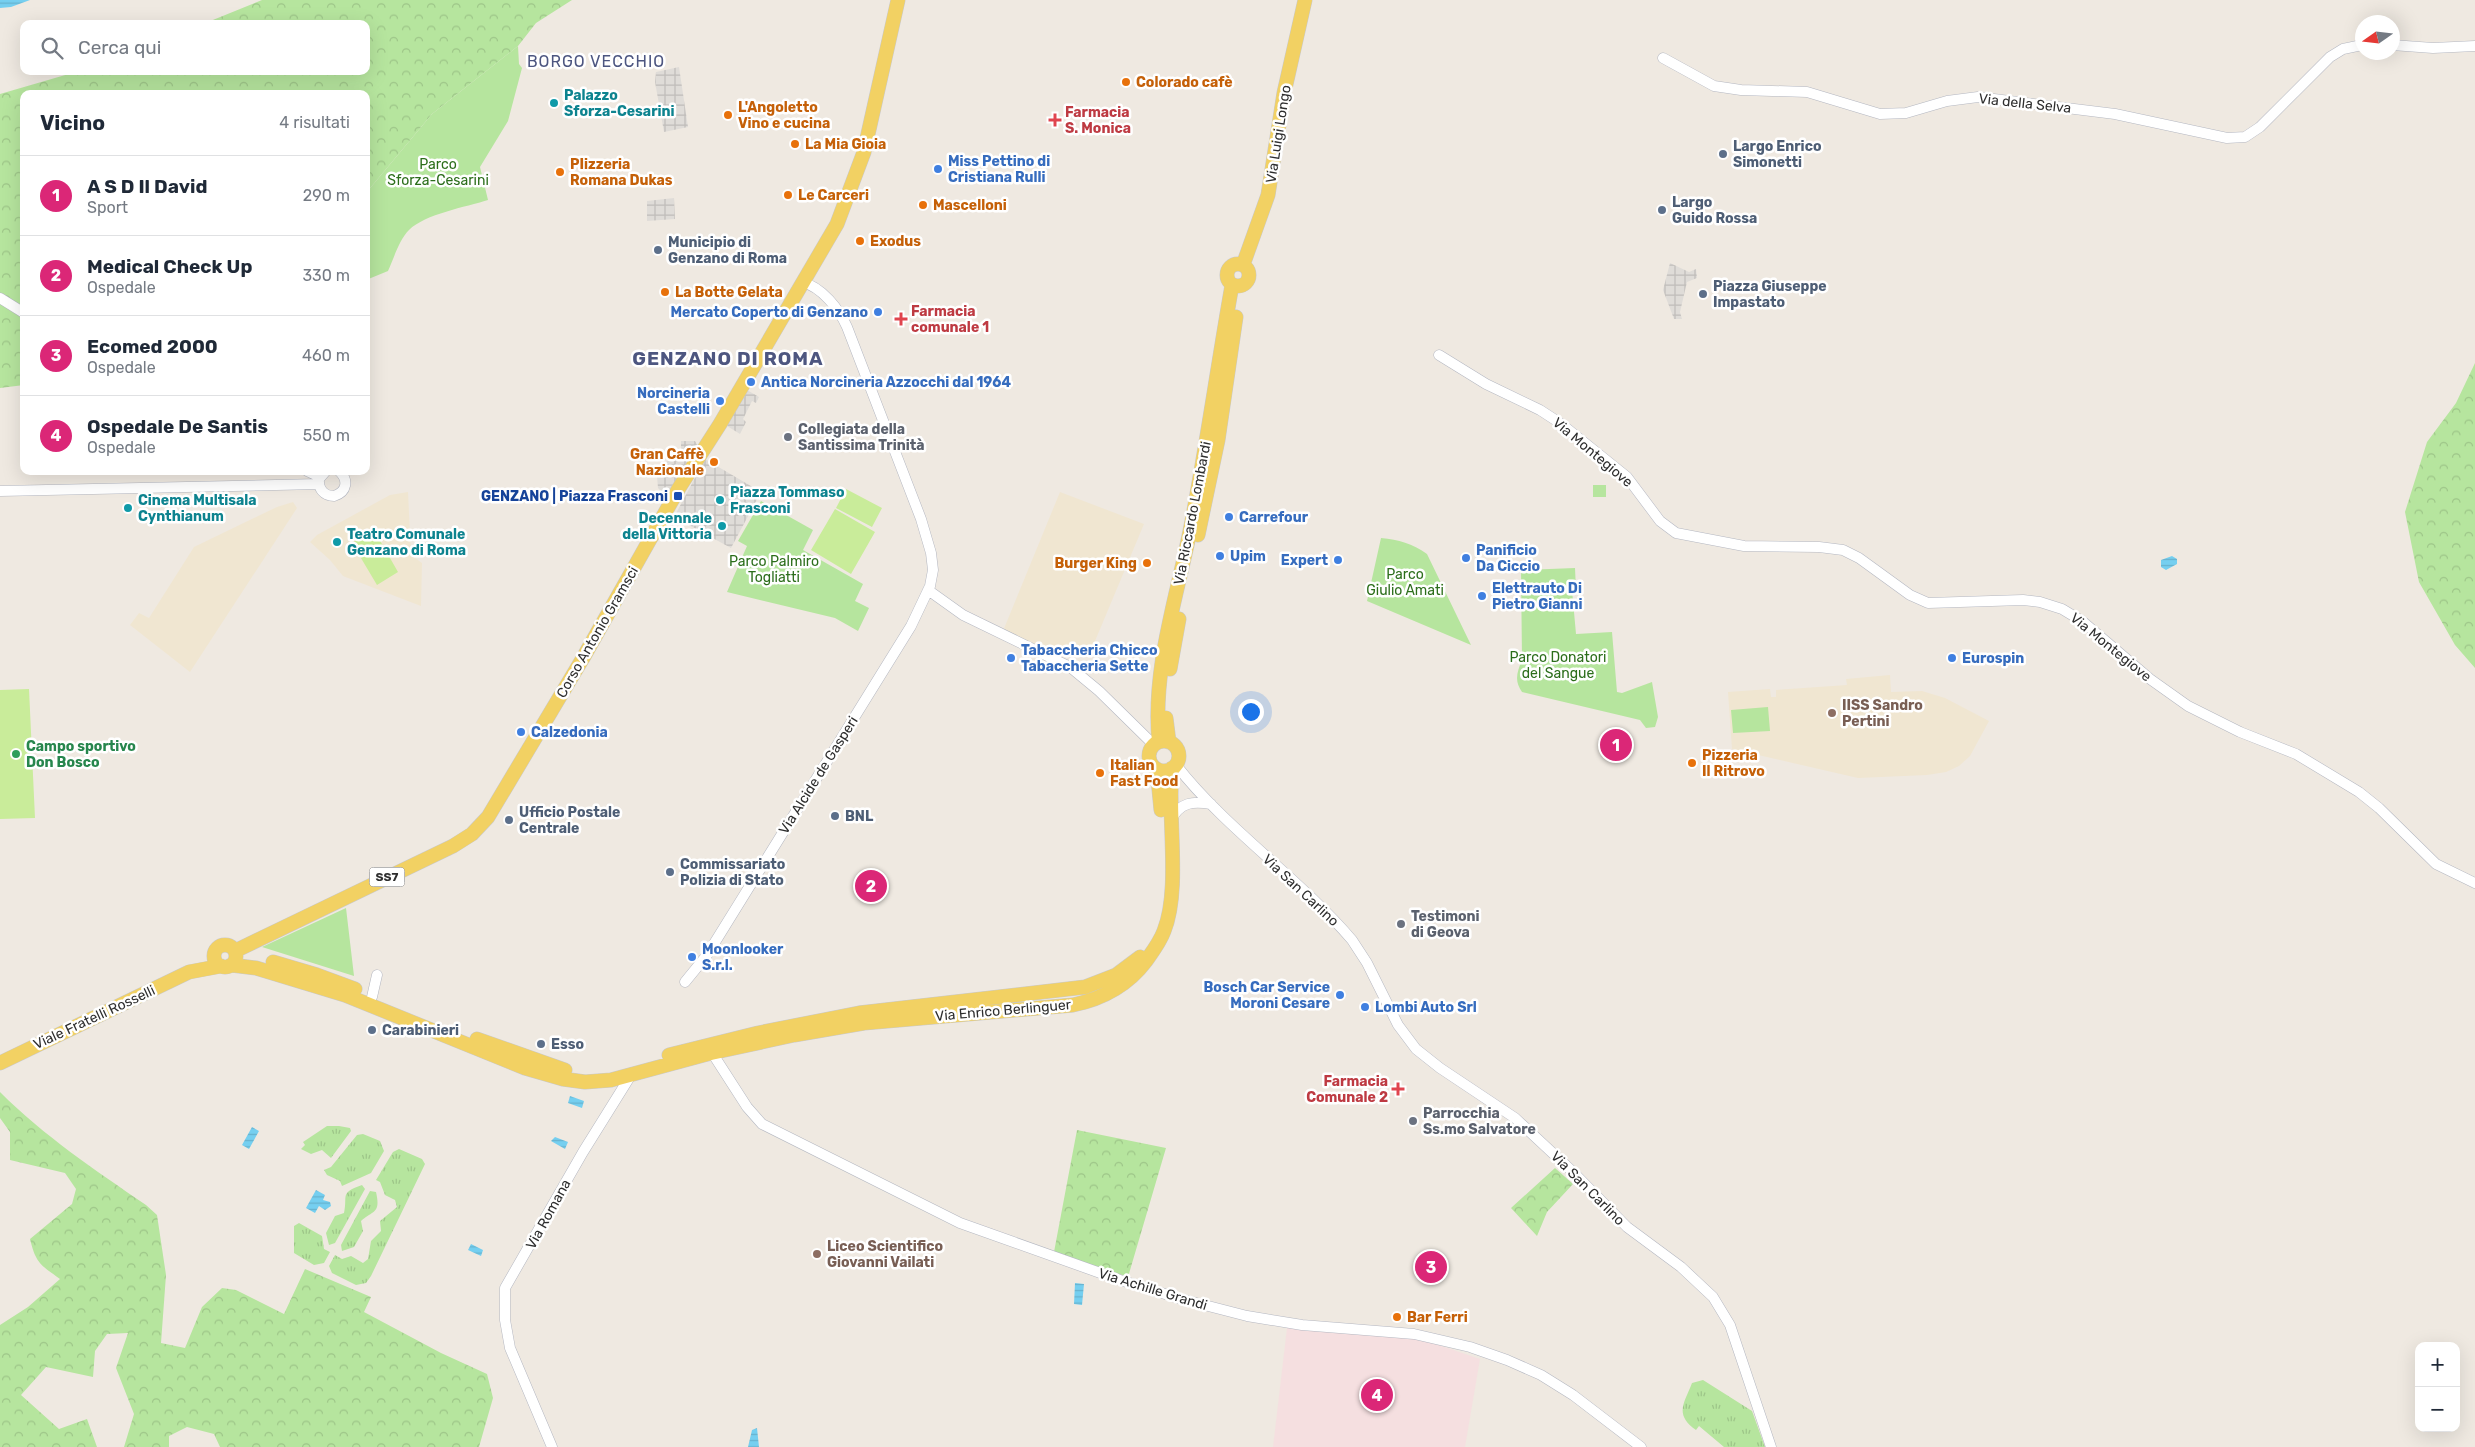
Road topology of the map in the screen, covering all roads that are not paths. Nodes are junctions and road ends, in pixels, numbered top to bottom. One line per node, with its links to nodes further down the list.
1 (898, 0): 9 (main road, SS7)
2 (1296, 0): 8 (main road, Via Luigi Longo)
3 (1305, 0): 8 (main road, Via Luigi Longo)
4 (2355, 46): 7 (street, Via della Selva)
5 (2400, 46): 6 (street)
6 (2475, 46)
7 (1663, 58)
8 (1240, 265): 17 (main road, Via Riccardo Lombardi)
9 (805, 283): 16 (street, Via Alcide de Gasperi); 20 (main road, Corso Antonio Gramsci / SS7)
10 (0, 298): 11 (street)
11 (20, 310)
12 (1439, 355): 23 (street, Via Montegiove)
13 (342, 475): 14 (street)
14 (322, 477): 15 (street)
15 (0, 491)
16 (928, 590): 17 (street); 27 (street, Via Alcide de Gasperi)
17 (1161, 743): 18 (main road); 19 (main road)
18 (1174, 766): 19 (main road); 21 (street, Via San Carlino); 22 (main road, Via Enrico Berlinguer)
19 (1157, 769): 29 (main road, Via Enrico Berlinguer)
20 (514, 775): 24 (main road, Viale Fratelli Rosselli / SS7)
21 (1211, 804): 22 (street); 34 (street, Via San Carlino)
22 (1170, 821): 29 (main road, Via Enrico Berlinguer)
23 (2475, 883)
24 (252, 951): 25 (main road, Viale Fratelli Rosselli / SS7); 28 (main road)
25 (228, 958): 30 (main road, Viale Fratelli Rosselli / SS7); 31 (main road)
26 (377, 975): 28 (street)
27 (685, 982)
28 (372, 997): 29 (main road)
29 (709, 1049): 31 (main road); 33 (street, Via Achille Grandi)
30 (0, 1063)
31 (631, 1075): 32 (street, Via Romana)
32 (552, 1447)
33 (1641, 1447)
34 (1771, 1447)

